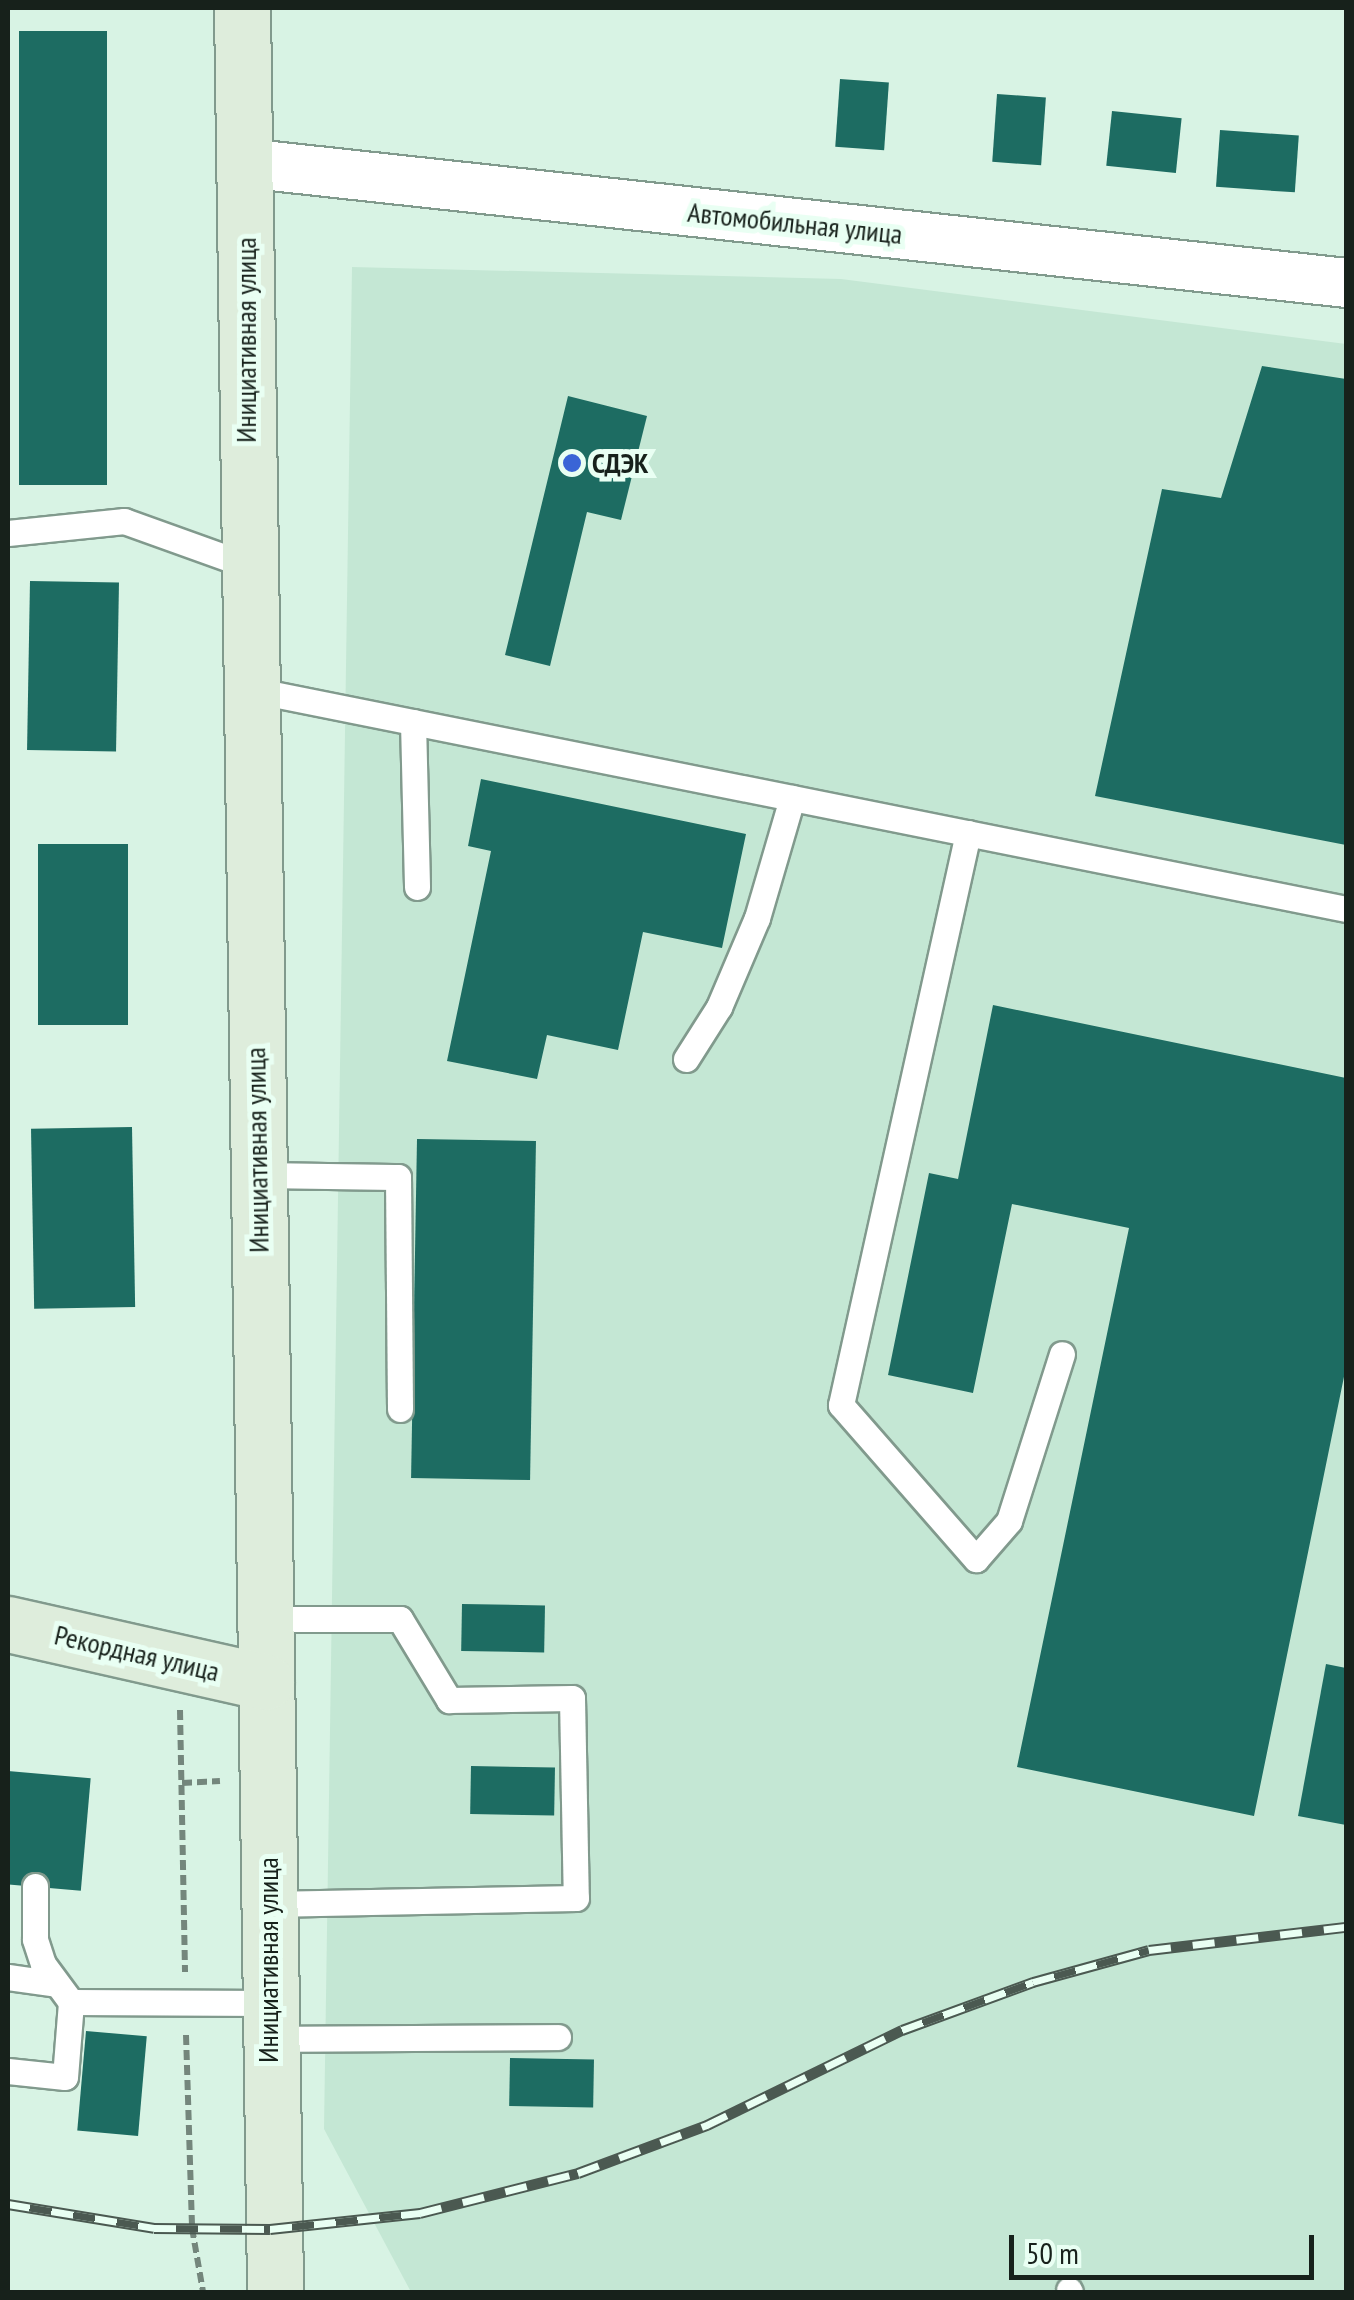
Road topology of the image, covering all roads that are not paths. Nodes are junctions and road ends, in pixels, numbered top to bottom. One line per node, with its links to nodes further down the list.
1 (242, 8): 2 (main road, Инициативная улица)
2 (244, 163): 3 (street, Автомобильная улица); 5 (main road, Инициативная улица)
3 (1346, 283)
4 (8, 532): 5 (lane)
5 (248, 564): 6 (main road, Инициативная улица)
6 (248, 690): 7 (lane); 13 (main road, Инициативная улица)
7 (413, 722): 8 (lane); 10 (lane)
8 (792, 798): 9 (lane); 12 (lane)
9 (968, 833): 11 (lane); 14 (lane)
10 (417, 887)
11 (1346, 909)
12 (686, 1059)
13 (257, 1176): 15 (lane); 16 (main road, Инициативная улица)
14 (1062, 1354)
15 (400, 1409)
16 (265, 1619): 18 (main road, Инициативная улица); 20 (lane)
17 (8, 1624): 18 (main road, Рекордная улица)
18 (266, 1682): 20 (main road, Инициативная улица)
19 (34, 1886): 22 (lane)
20 (268, 1904): 23 (main road, Инициативная улица)
21 (8, 1978): 22 (lane)
22 (64, 1993): 23 (lane); 25 (lane)
23 (268, 2021): 24 (lane); 26 (main road, Инициативная улица)
24 (558, 2037)
25 (8, 2070)
26 (275, 2292)

